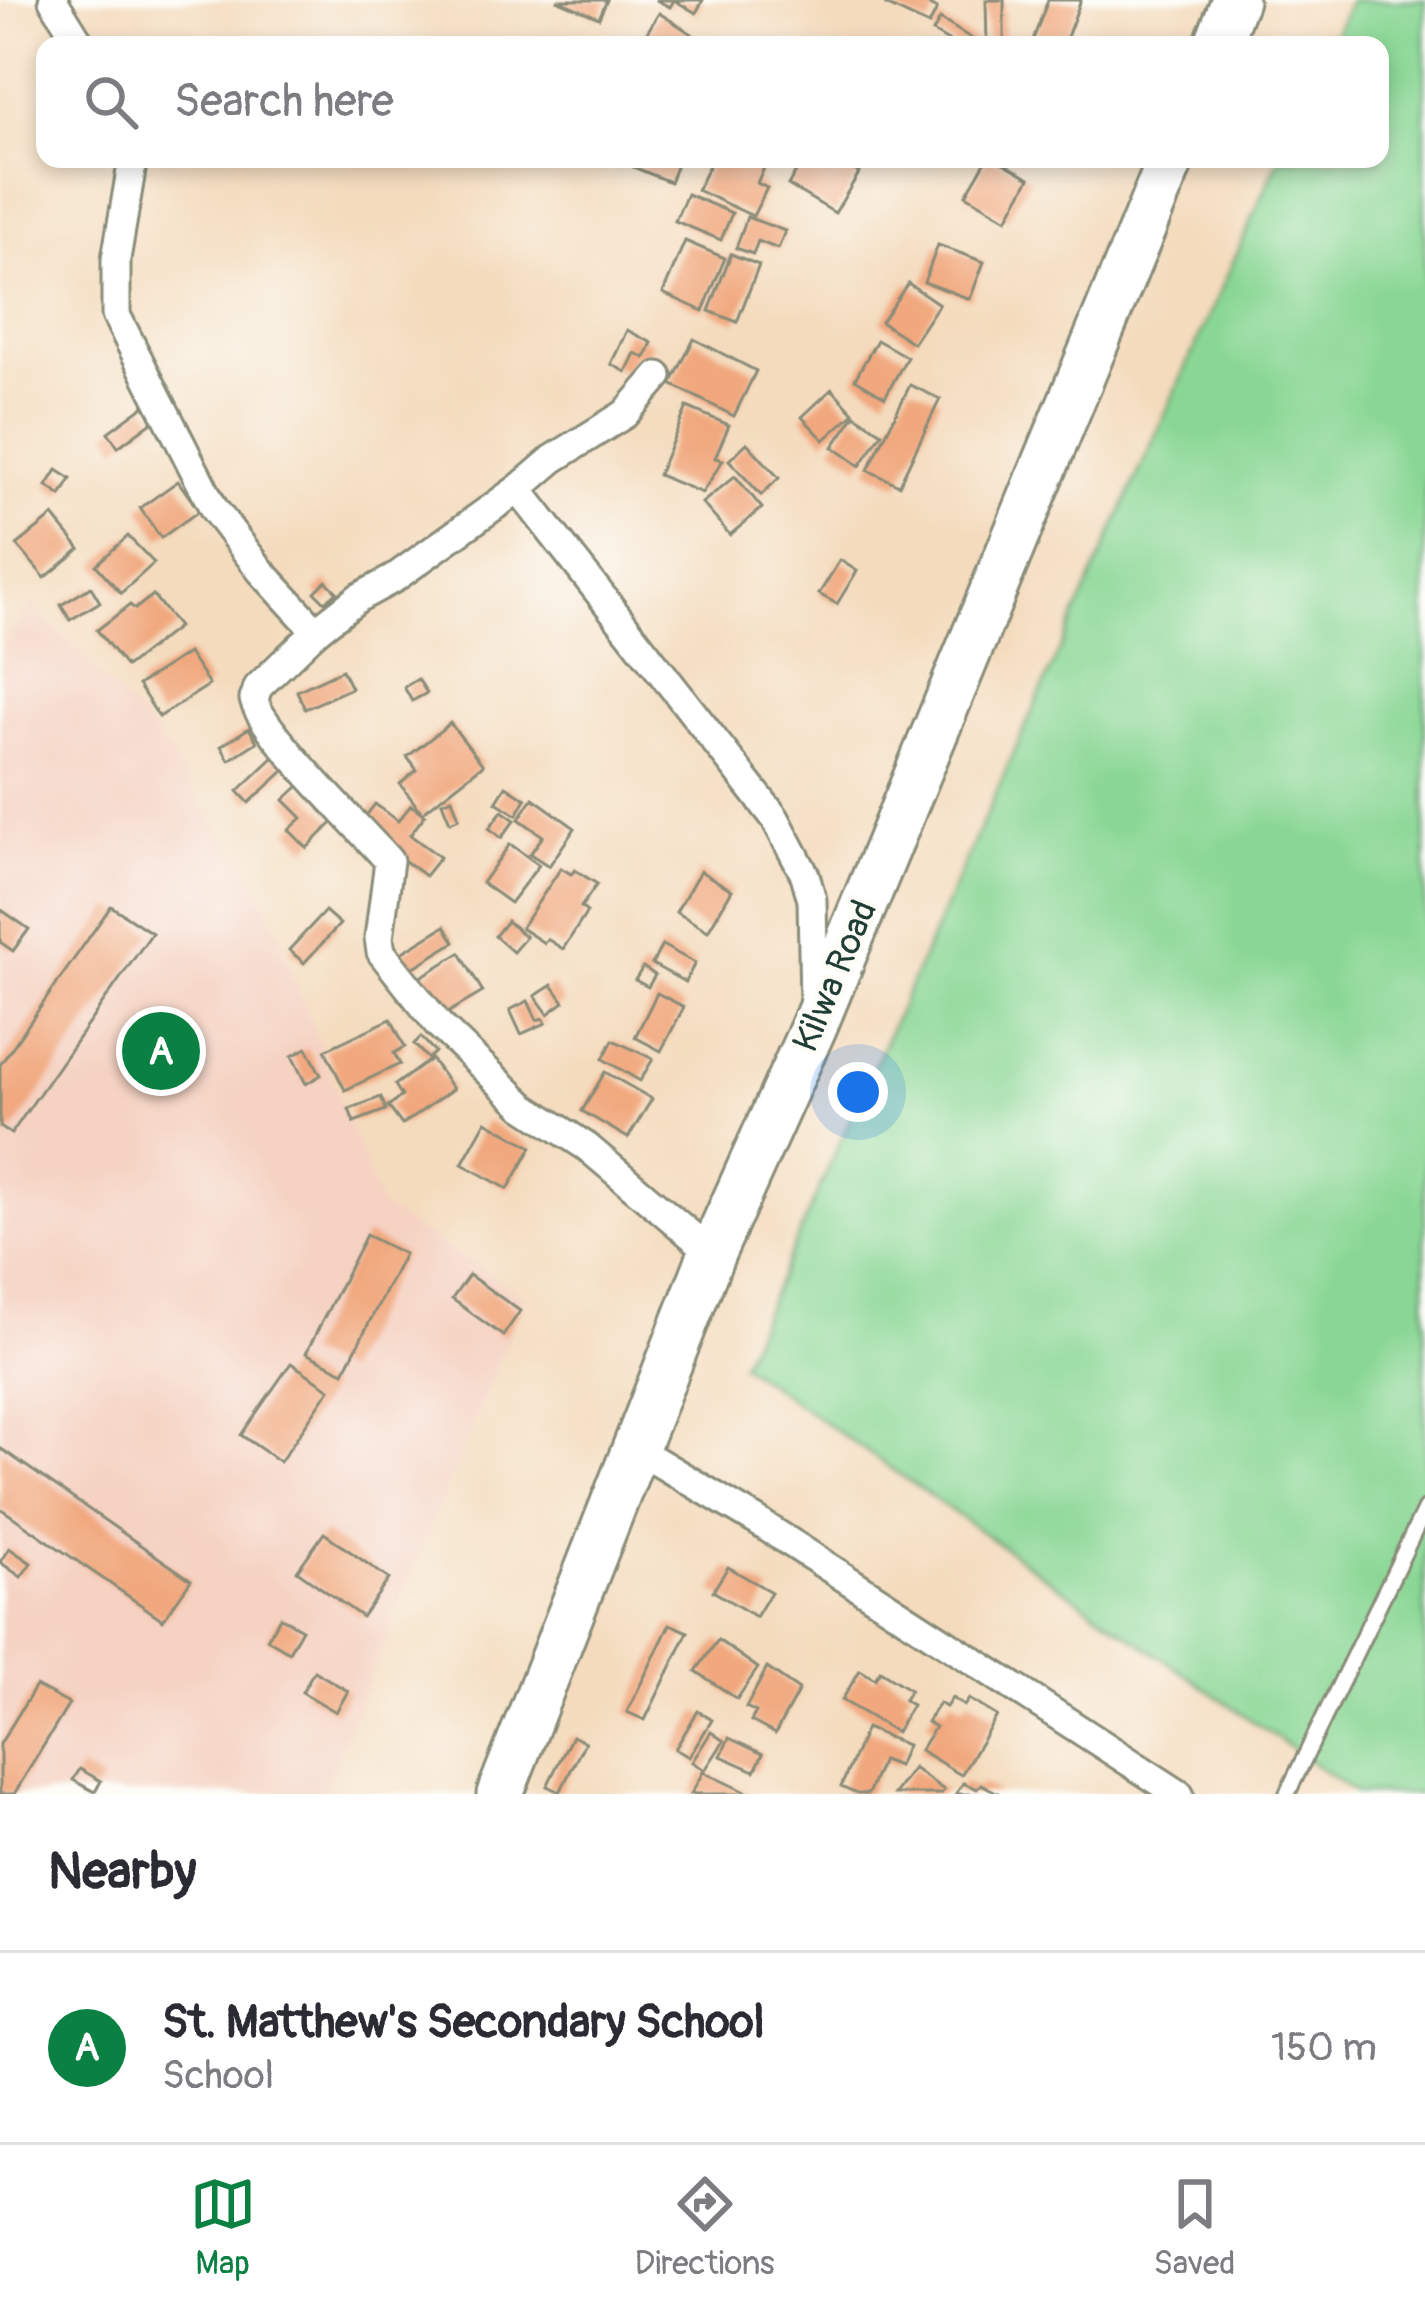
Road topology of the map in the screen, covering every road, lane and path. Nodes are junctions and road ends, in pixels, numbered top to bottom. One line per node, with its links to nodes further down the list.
1 (53, 0): 3 (street)
2 (1235, 0): 4 (highway)
3 (75, 36)
4 (1221, 36)
5 (131, 168): 9 (street)
6 (1167, 168): 10 (highway, Kilwa Road)
7 (658, 376): 8 (street)
8 (518, 489): 9 (street); 10 (street)
9 (316, 631): 11 (street)
10 (814, 1026): 11 (highway, Kilwa Road)
11 (712, 1253): 12 (highway, Kilwa Road)
12 (636, 1449): 14 (highway, Kilwa Road); 15 (street)
13 (1425, 1509): 16 (lane)
14 (500, 1794)
15 (1179, 1794)
16 (1287, 1794)

